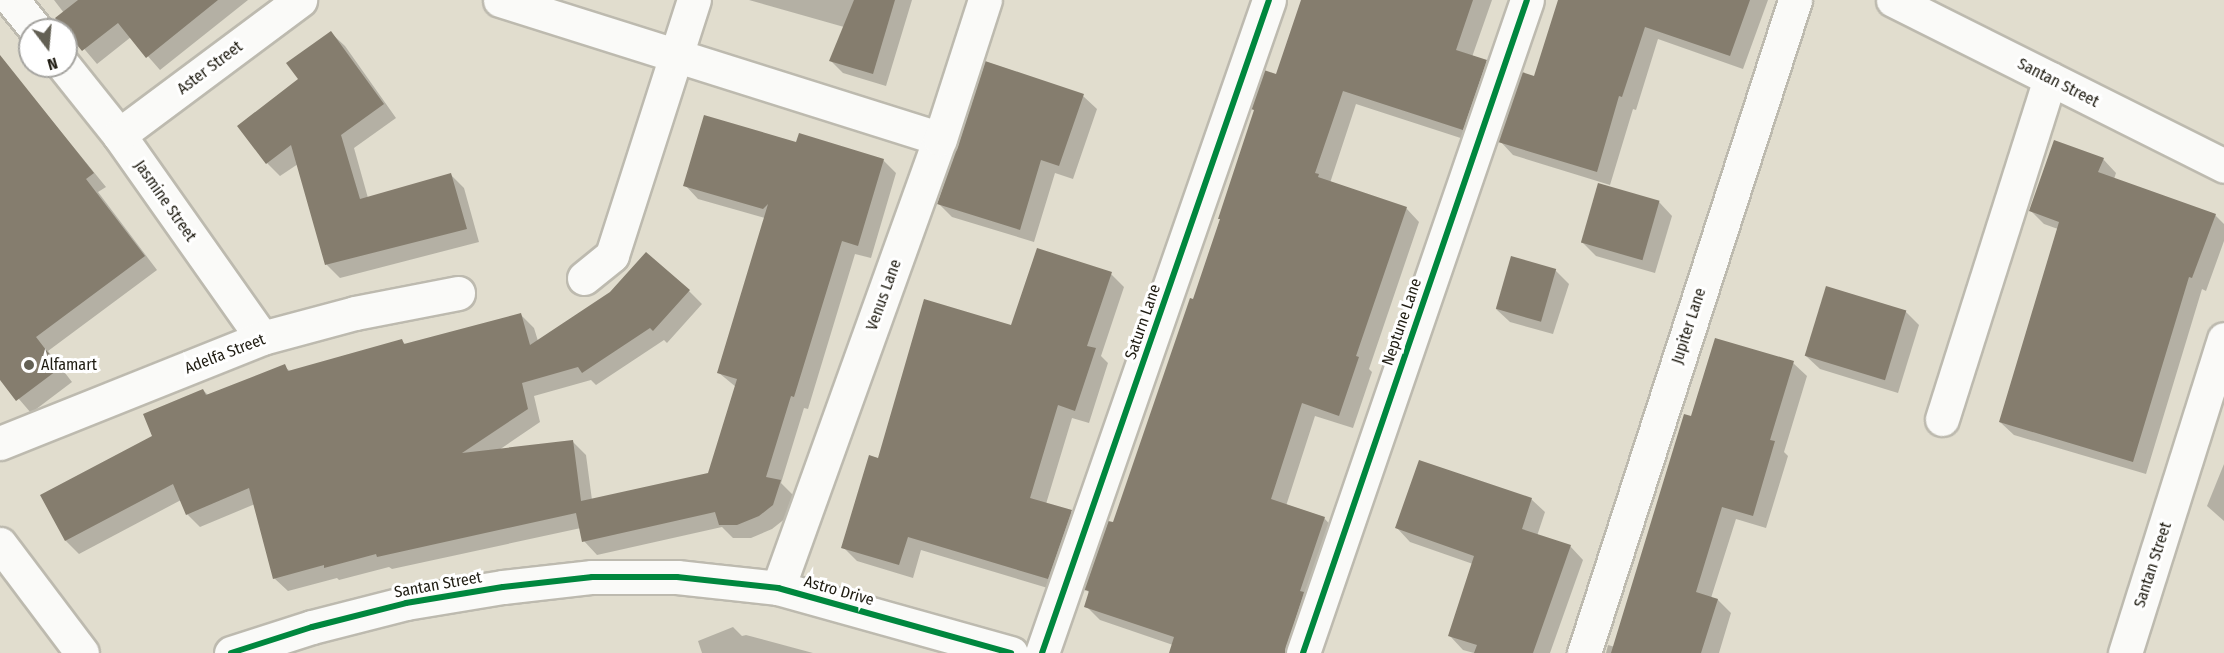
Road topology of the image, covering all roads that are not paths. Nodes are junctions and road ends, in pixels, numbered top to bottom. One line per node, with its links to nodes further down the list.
1 (12, 0): 10 (street)
2 (300, 0): 14 (street, Aster Street)
3 (500, 0): 11 (street)
4 (694, 0): 11 (street)
5 (986, 0): 15 (street, Venus Lane)
6 (1269, 0): 29 (street, Saturn Lane)
7 (1527, 0): 30 (street, Neptune Lane)
8 (1795, 0): 31 (street, Jupiter Lane)
9 (1893, 0): 13 (street, Santan Street)
10 (26, 18)
11 (675, 55): 15 (street); 17 (street)
12 (74, 78): 14 (street, Jasmine Street)
13 (2050, 79): 16 (street, Santan Street); 21 (street)
14 (119, 135): 19 (street, Jasmine Street)
15 (940, 139): 25 (street, Venus Lane)
16 (2224, 166)
17 (584, 278)
18 (458, 293): 19 (street, Adelfa Street)
19 (262, 338): 22 (street, Adelfa Street)
20 (2224, 339): 32 (street, Santan Street)
21 (1942, 419)
22 (0, 443)
23 (0, 544): 26 (street)
24 (656, 577): 25 (street, Astro Drive); 27 (street, Santan Street)
25 (778, 588): 28 (street, Astro Drive)
26 (82, 653)
27 (231, 653)
28 (1011, 653)
29 (1042, 653)
30 (1303, 653)
31 (1584, 653)
32 (2125, 653)

